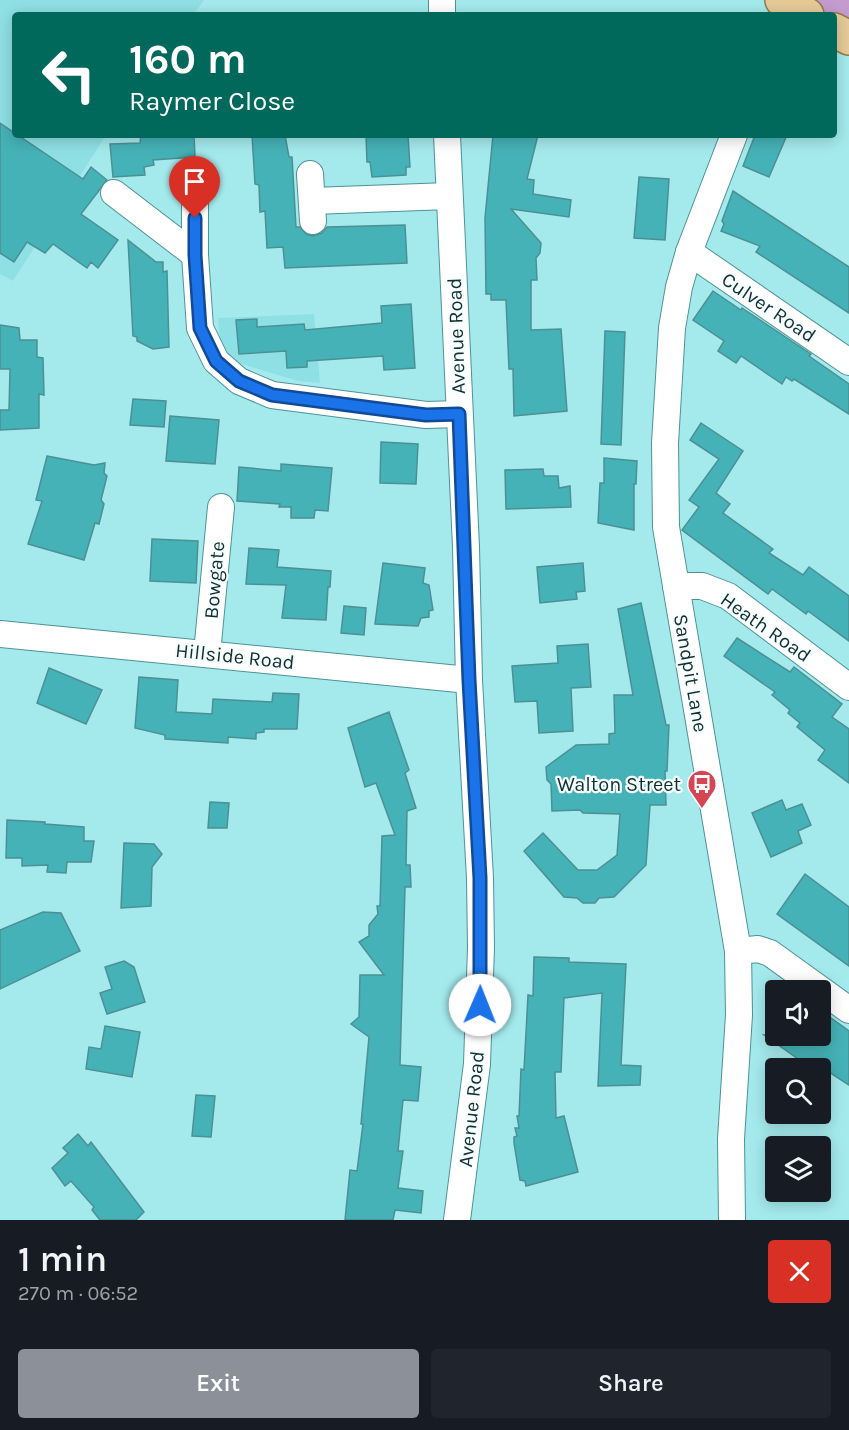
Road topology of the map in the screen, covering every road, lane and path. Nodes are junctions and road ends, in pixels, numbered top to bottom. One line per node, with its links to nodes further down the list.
1 (780, 0): 2 (main road)
2 (802, 12)
3 (447, 138): 7 (street, Avenue Road)
4 (733, 138): 9 (street, Sandpit Lane)
5 (310, 174): 7 (street)
6 (114, 193): 10 (street)
7 (449, 196): 12 (street, Avenue Road)
8 (195, 200): 10 (street)
9 (688, 252): 11 (street, Culver Road); 14 (street, Sandpit Lane)
10 (195, 255): 12 (street)
11 (849, 362)
12 (459, 414): 17 (street, Avenue Road)
13 (221, 507): 16 (street, Bowgate)
14 (676, 586): 18 (street, Heath Road); 19 (street, Sandpit Lane)
15 (0, 634): 16 (street, Hillside Road)
16 (207, 653): 17 (street, Hillside Road)
17 (469, 680): 21 (street, Avenue Road)
18 (849, 687)
19 (738, 951): 20 (street); 22 (street, Sandpit Lane)
20 (849, 1011)
21 (457, 1220)
22 (732, 1220)

